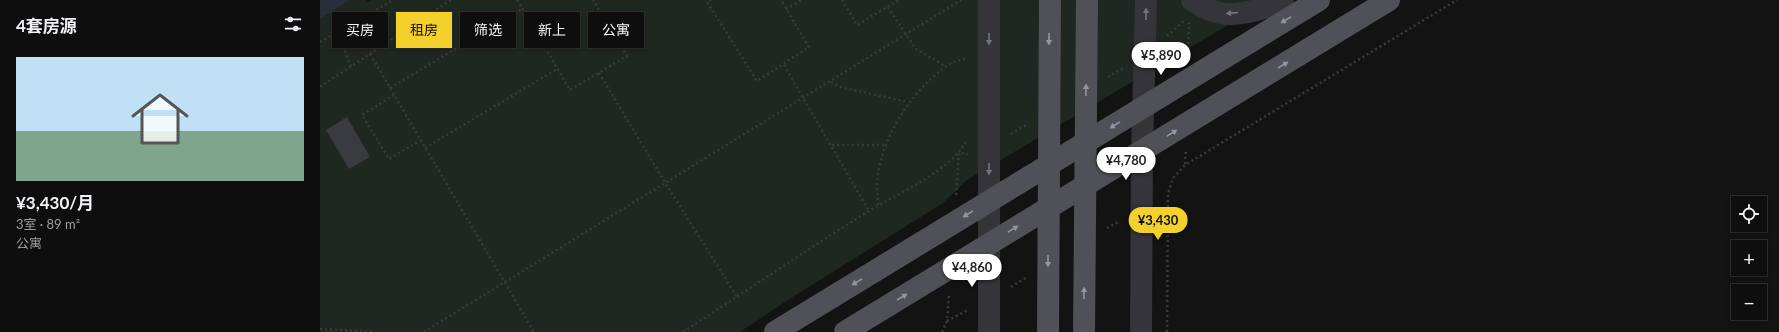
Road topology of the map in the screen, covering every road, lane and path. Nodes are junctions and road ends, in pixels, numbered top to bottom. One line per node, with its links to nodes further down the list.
1 (393, 0): 23 (path)
2 (451, 0): 26 (path)
3 (517, 0): 21 (path)
4 (593, 0): 36 (path)
5 (711, 0): 32 (path)
6 (781, 0): 22 (path)
7 (801, 0): 22 (path)
8 (842, 0): 20 (path)
9 (899, 0): 20 (path)
10 (959, 0): 24 (path)
11 (990, 0): 54 (street, one-way to 54)
12 (1050, 0): 51 (main road, one-way to 51)
13 (1087, 0): 46 (main road, one-way to 13)
14 (1146, 0): 43 (street, one-way to 14)
15 (1192, 0): 16 (street, one-way to 15)
16 (1283, 0)
17 (1319, 0): 43 (main road, one-way to 43)
18 (1389, 0): 50 (main road, one-way to 18)
19 (1457, 0): 72 (path)
20 (888, 7): 24 (path)
21 (522, 9): 35 (path); 39 (path)
22 (786, 9): 32 (path)
23 (372, 12)
24 (906, 34): 34 (path); 37 (path)
25 (332, 35): 27 (path)
26 (388, 41)
27 (320, 42)
28 (344, 48): 33 (path)
29 (378, 48): 30 (path)
30 (370, 54): 33 (path); 39 (path)
31 (972, 58): 34 (path)
32 (784, 65): 41 (path)
33 (351, 66): 38 (path)
34 (945, 66): 42 (path)
35 (557, 69): 36 (path); 49 (path)
36 (599, 73): 52 (path)
37 (830, 82): 41 (path); 42 (path)
38 (320, 87)
39 (390, 88): 40 (path)
40 (394, 95): 45 (path); 45 (path)
41 (804, 98): 47 (path); 52 (path)
42 (908, 102): 48 (path)
43 (1144, 107): 46 (main road, one-way to 46); 50 (street)
44 (968, 137): 55 (path)
45 (421, 140): 49 (path)
46 (1085, 143): 51 (main road); 53 (main road)
47 (831, 145): 48 (path); 57 (path)
48 (887, 145): 55 (path)
49 (425, 148): 59 (path)
50 (1142, 151): 53 (main road); 71 (street)
51 (1048, 166): 54 (main road); 56 (main road)
52 (666, 184): 59 (path); 60 (path)
53 (1085, 185): 56 (main road); 70 (main road, one-way to 53)
54 (988, 201): 58 (street); 66 (main road, one-way to 66)
55 (878, 206): 57 (path)
56 (1048, 208): 58 (main road, one-way to 56); 69 (main road, one-way to 69)
57 (869, 211): 60 (path)
58 (989, 244): 67 (main road, one-way to 58); 68 (street)
59 (506, 283): 63 (path); 64 (path)
60 (737, 297): 65 (path)
61 (320, 329): 62 (path)
62 (375, 332)
63 (424, 332)
64 (534, 332)
65 (683, 332)
66 (775, 332)
67 (844, 332)
68 (989, 332)
69 (1048, 332)
70 (1084, 332)
71 (1141, 332)
72 (1167, 332)

